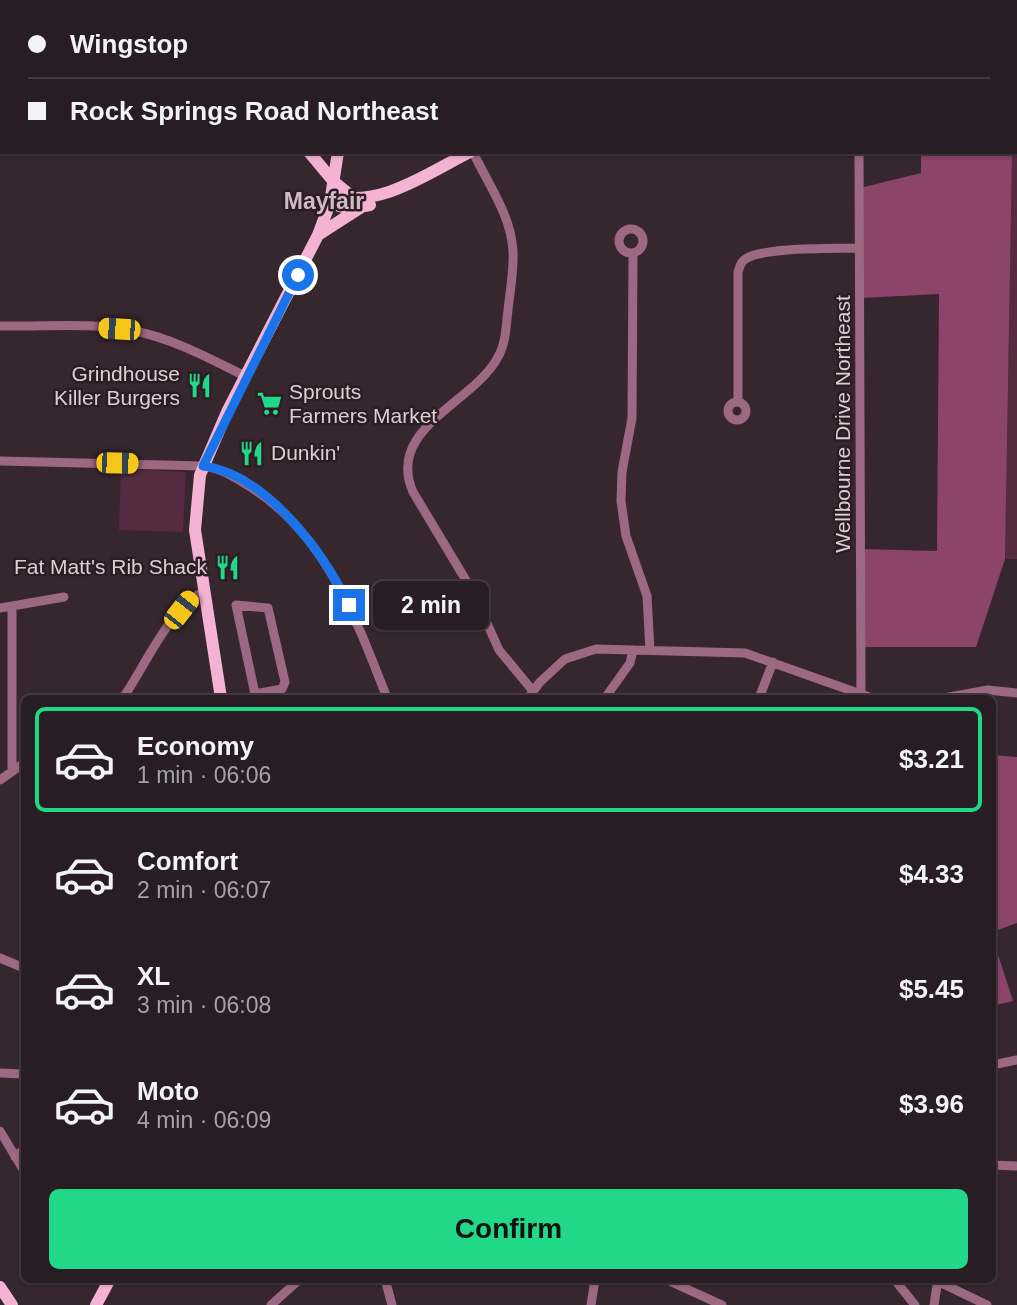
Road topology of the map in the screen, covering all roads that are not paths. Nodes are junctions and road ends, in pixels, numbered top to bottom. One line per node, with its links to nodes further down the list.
1 (310, 154): 6 (main road)
2 (338, 154): 6 (main road)
3 (467, 154): 7 (main road)
4 (472, 154): 24 (street)
5 (859, 154): 9 (street, Wellbourne Drive Northeast)
6 (332, 194): 7 (main road); 7 (main road); 8 (main road)
7 (358, 204): 8 (main road)
8 (318, 235): 12 (main road)
9 (860, 248): 13 (street); 33 (street, Wellbourne Drive Northeast)
10 (633, 254): 21 (street)
11 (0, 327): 12 (street)
12 (245, 376): 15 (main road)
13 (738, 401)
14 (0, 461): 15 (street)
15 (203, 466): 16 (main road); 29 (street)
16 (204, 591): 25 (street); 26 (main road)
17 (64, 597): 18 (street)
18 (12, 607): 19 (street); 36 (street)
19 (0, 608)
20 (633, 650): 21 (street); 24 (street); 30 (street)
21 (650, 650): 22 (street)
22 (773, 662): 31 (street); 32 (street)
23 (1017, 693): 34 (street)
24 (531, 694)
25 (125, 695)
26 (221, 695)
27 (254, 695): 28 (street)
28 (258, 695)
29 (386, 695)
30 (607, 695)
31 (760, 695)
32 (858, 695)
33 (861, 695)
34 (960, 695)
35 (21, 765): 36 (street)
36 (12, 771): 37 (street)
37 (0, 780)
38 (0, 958): 39 (street)
39 (21, 967)
40 (1017, 1060): 41 (street)
41 (996, 1064)
42 (0, 1073): 43 (street)
43 (21, 1074)
44 (0, 1130): 46 (street)
45 (21, 1152): 46 (street)
46 (15, 1157): 48 (street)
47 (996, 1165): 49 (street)
48 (21, 1166)
49 (1017, 1166)
50 (108, 1283): 60 (main road)
51 (296, 1283): 61 (street)
52 (386, 1283): 62 (street)
53 (594, 1283): 63 (street)
54 (674, 1283): 64 (street)
55 (897, 1283): 65 (street)
56 (936, 1283): 66 (street)
57 (942, 1283): 67 (street)
58 (0, 1287): 59 (main road)
59 (12, 1305)
60 (96, 1305)
61 (271, 1305)
62 (392, 1305)
63 (591, 1305)
64 (722, 1305)
65 (915, 1305)
66 (934, 1305)
67 (987, 1305)

